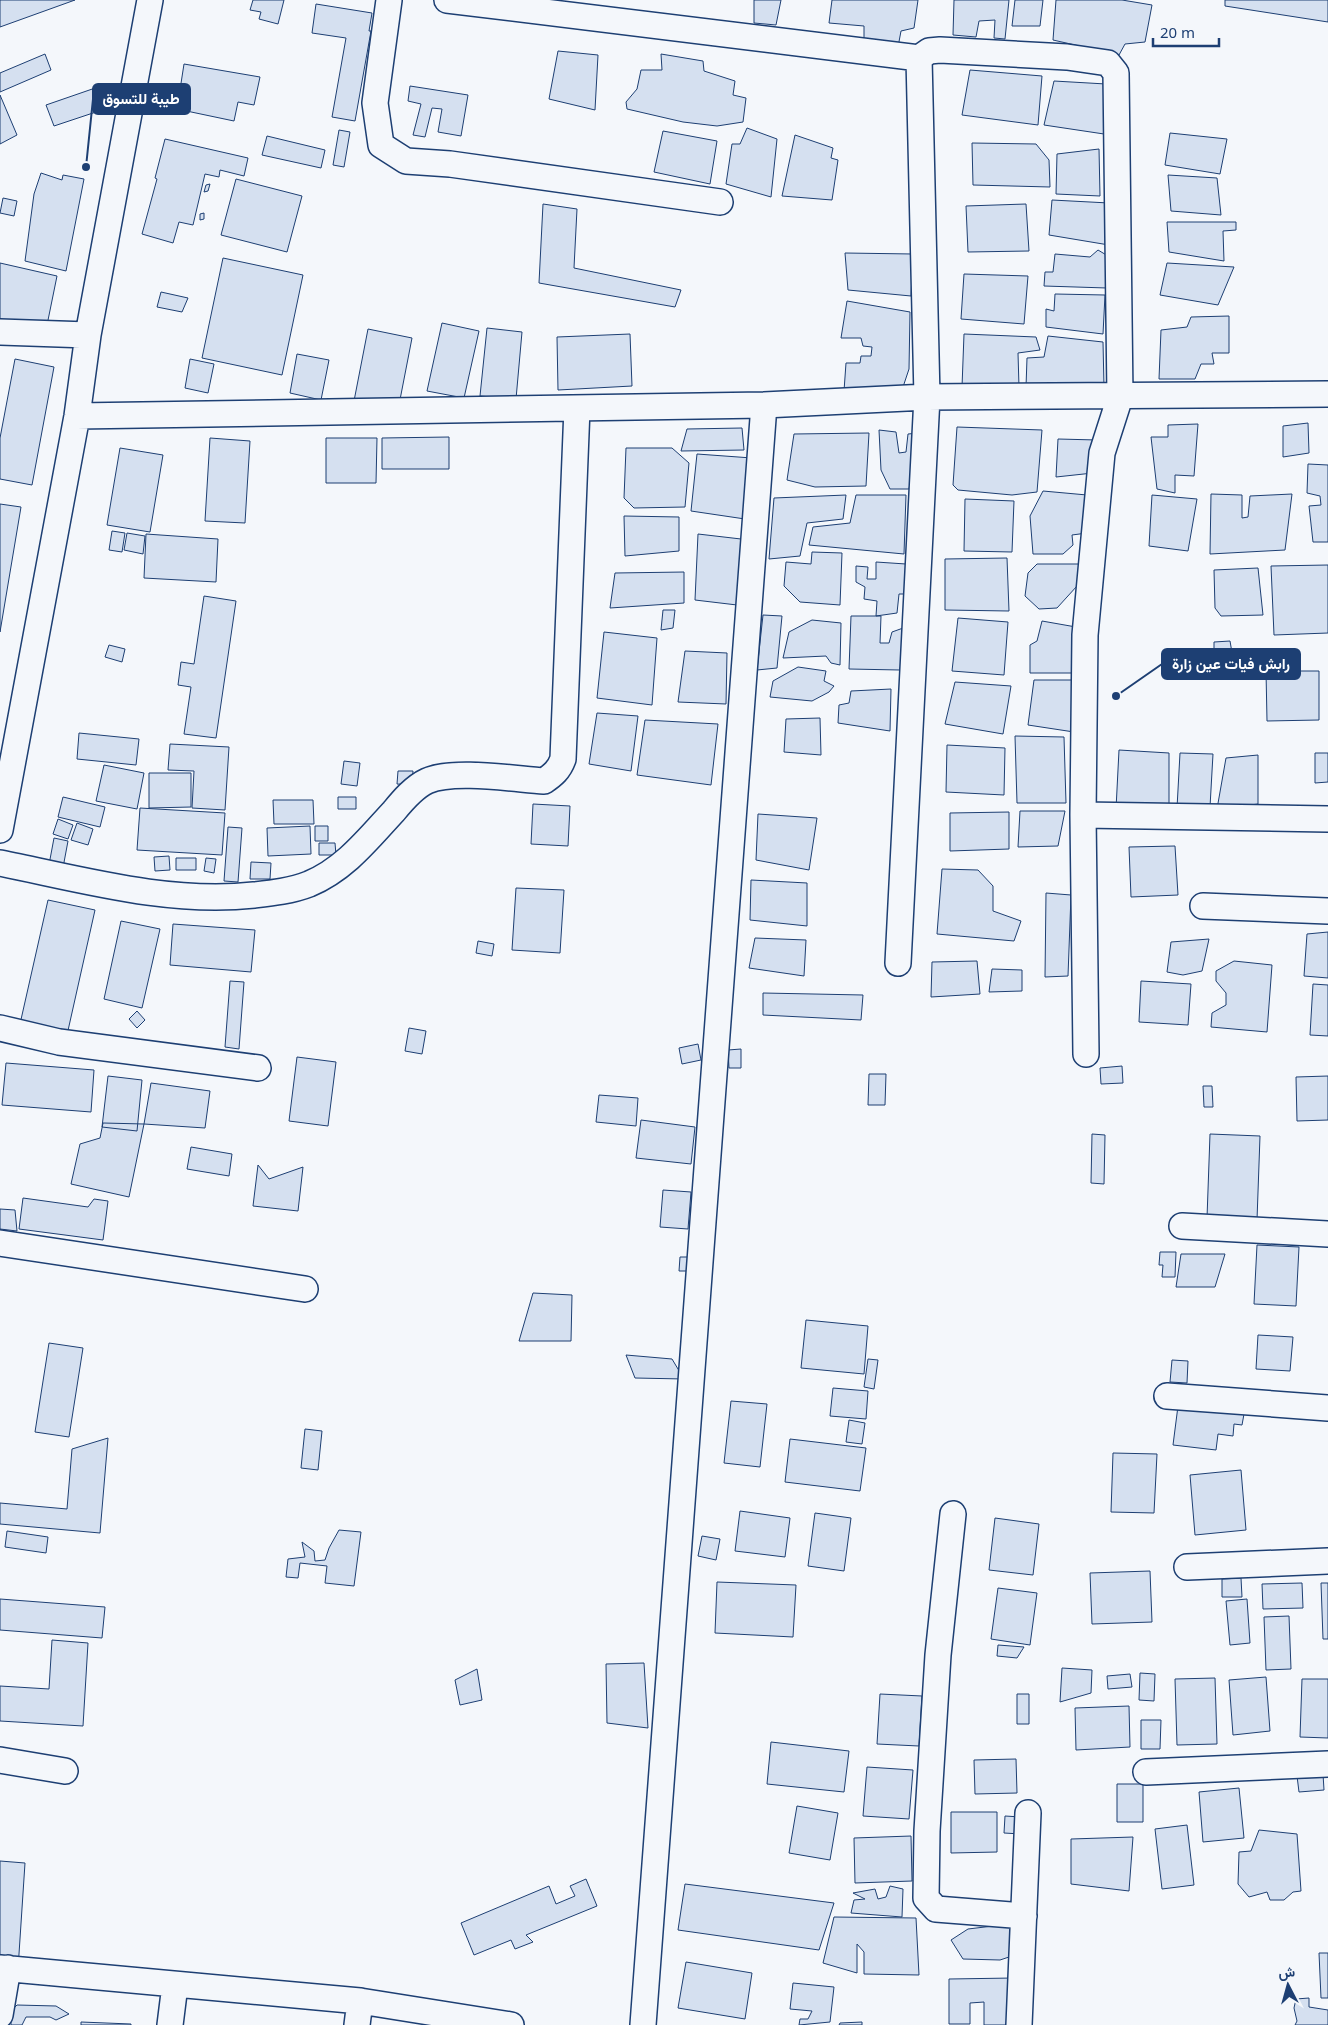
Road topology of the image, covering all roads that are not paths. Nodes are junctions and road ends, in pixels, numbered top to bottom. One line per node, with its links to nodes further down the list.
1 (150, 0): 7 (street)
2 (389, 0): 5 (street)
3 (447, 0): 4 (street)
4 (919, 58): 9 (street); 10 (street)
5 (720, 202)
6 (0, 332): 7 (street)
7 (88, 335): 13 (street)
8 (1328, 394): 10 (street)
9 (927, 397): 10 (street); 11 (street); 20 (street)
10 (1120, 397): 14 (street)
11 (764, 405): 12 (street); 46 (street)
12 (577, 408): 13 (street); 17 (street)
13 (77, 416): 16 (street)
14 (1083, 815): 15 (street); 22 (street)
15 (1328, 819)
16 (0, 830)
17 (0, 863)
18 (1203, 906): 19 (street)
19 (1328, 911)
20 (898, 963)
21 (0, 1028): 23 (street)
22 (1086, 1054)
23 (258, 1068)
24 (1182, 1226): 25 (street)
25 (1328, 1234)
26 (0, 1243): 27 (street)
27 (305, 1289)
28 (1167, 1396): 29 (street)
29 (1328, 1408)
30 (953, 1514): 38 (street)
31 (1328, 1562): 32 (street)
32 (1187, 1567)
33 (0, 1760): 35 (street)
34 (1328, 1764): 36 (street)
35 (65, 1771)
36 (1146, 1772)
37 (1028, 1812): 38 (street)
38 (1024, 1916): 47 (street)
39 (4, 1968): 40 (street); 42 (street)
40 (175, 1986): 41 (street); 43 (street)
41 (360, 2001): 44 (street); 45 (street)
42 (0, 2015)
43 (170, 2025)
44 (357, 2025)
45 (511, 2025)
46 (643, 2025)
47 (1019, 2025)

